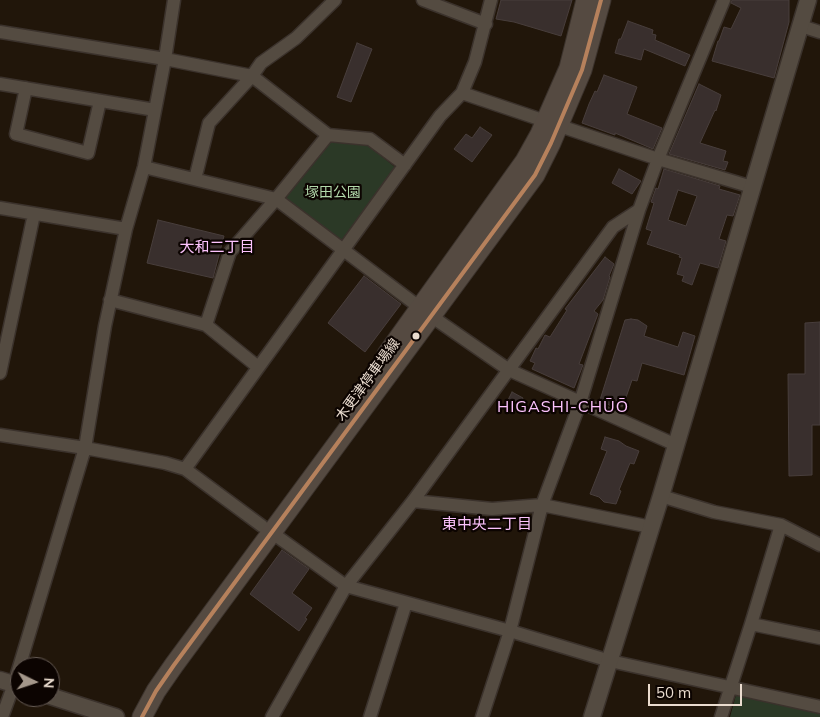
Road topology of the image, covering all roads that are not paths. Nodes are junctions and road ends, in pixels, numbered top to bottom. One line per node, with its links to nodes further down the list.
1 (174, 0): 13 (street)
2 (335, 0): 14 (street)
3 (423, 0): 9 (street)
4 (491, 0): 9 (street)
5 (586, 0): 20 (main road, 木更津停車場線)
6 (601, 0): 20 (main road, 木更津停車場線)
7 (724, 0): 22 (street)
8 (808, 0): 10 (street)
9 (486, 24): 17 (street)
10 (800, 26): 12 (street); 26 (street)
11 (0, 32): 13 (street)
12 (820, 32)
13 (165, 59): 14 (street); 19 (street)
14 (252, 76): 21 (street); 25 (street)
15 (0, 84): 16 (street)
16 (26, 88): 18 (street); 18 (street)
17 (462, 93): 20 (street); 23 (street)
18 (100, 101): 19 (street)
19 (155, 110): 24 (street)
20 (552, 124): 22 (street); 34 (main road, 木更津停車場線)
21 (328, 135): 23 (street); 27 (street)
22 (658, 160): 26 (street); 29 (street)
23 (404, 165): 32 (street)
24 (144, 167): 25 (street); 31 (street)
25 (194, 179): 27 (street)
26 (752, 187): 41 (street)
27 (276, 199): 32 (street); 35 (street)
28 (0, 208): 30 (street)
29 (639, 210): 37 (street); 39 (street)
30 (34, 214): 31 (street); 38 (street)
31 (126, 229): 33 (street)
32 (343, 250): 34 (street); 36 (street)
33 (110, 300): 35 (street); 42 (street)
34 (426, 312): 37 (street); 49 (main road, 木更津停車場線)
35 (206, 326): 36 (street)
36 (258, 367): 43 (street)
37 (509, 370): 39 (street); 45 (street)
38 (0, 373)
39 (580, 403): 41 (street); 46 (street)
40 (0, 435): 42 (street)
41 (676, 445): 44 (street)
42 (85, 448): 43 (street); 56 (street)
43 (185, 469): 49 (street)
44 (660, 496): 47 (street); 48 (street)
45 (413, 502): 46 (street); 51 (street)
46 (542, 505): 48 (street); 54 (street)
47 (780, 525): 50 (street); 53 (street)
48 (651, 528): 57 (street)
49 (267, 529): 51 (street); 64 (main road, 木更津停車場線); 65 (main road, 木更津停車場線)
50 (820, 545)
51 (346, 586): 52 (street); 66 (street)
52 (406, 603): 54 (street); 67 (street)
53 (751, 624): 55 (street); 59 (street)
54 (510, 631): 57 (street); 68 (street)
55 (820, 638)
56 (19, 657)
57 (610, 661): 59 (street); 69 (street)
58 (10, 687): 62 (street)
59 (730, 688): 61 (street); 70 (street)
60 (60, 699): 63 (street)
61 (820, 707)
62 (2, 717)
63 (116, 717)
64 (128, 717)
65 (142, 717)
66 (272, 717)
67 (370, 717)
68 (482, 717)
69 (592, 717)
70 (721, 717)

